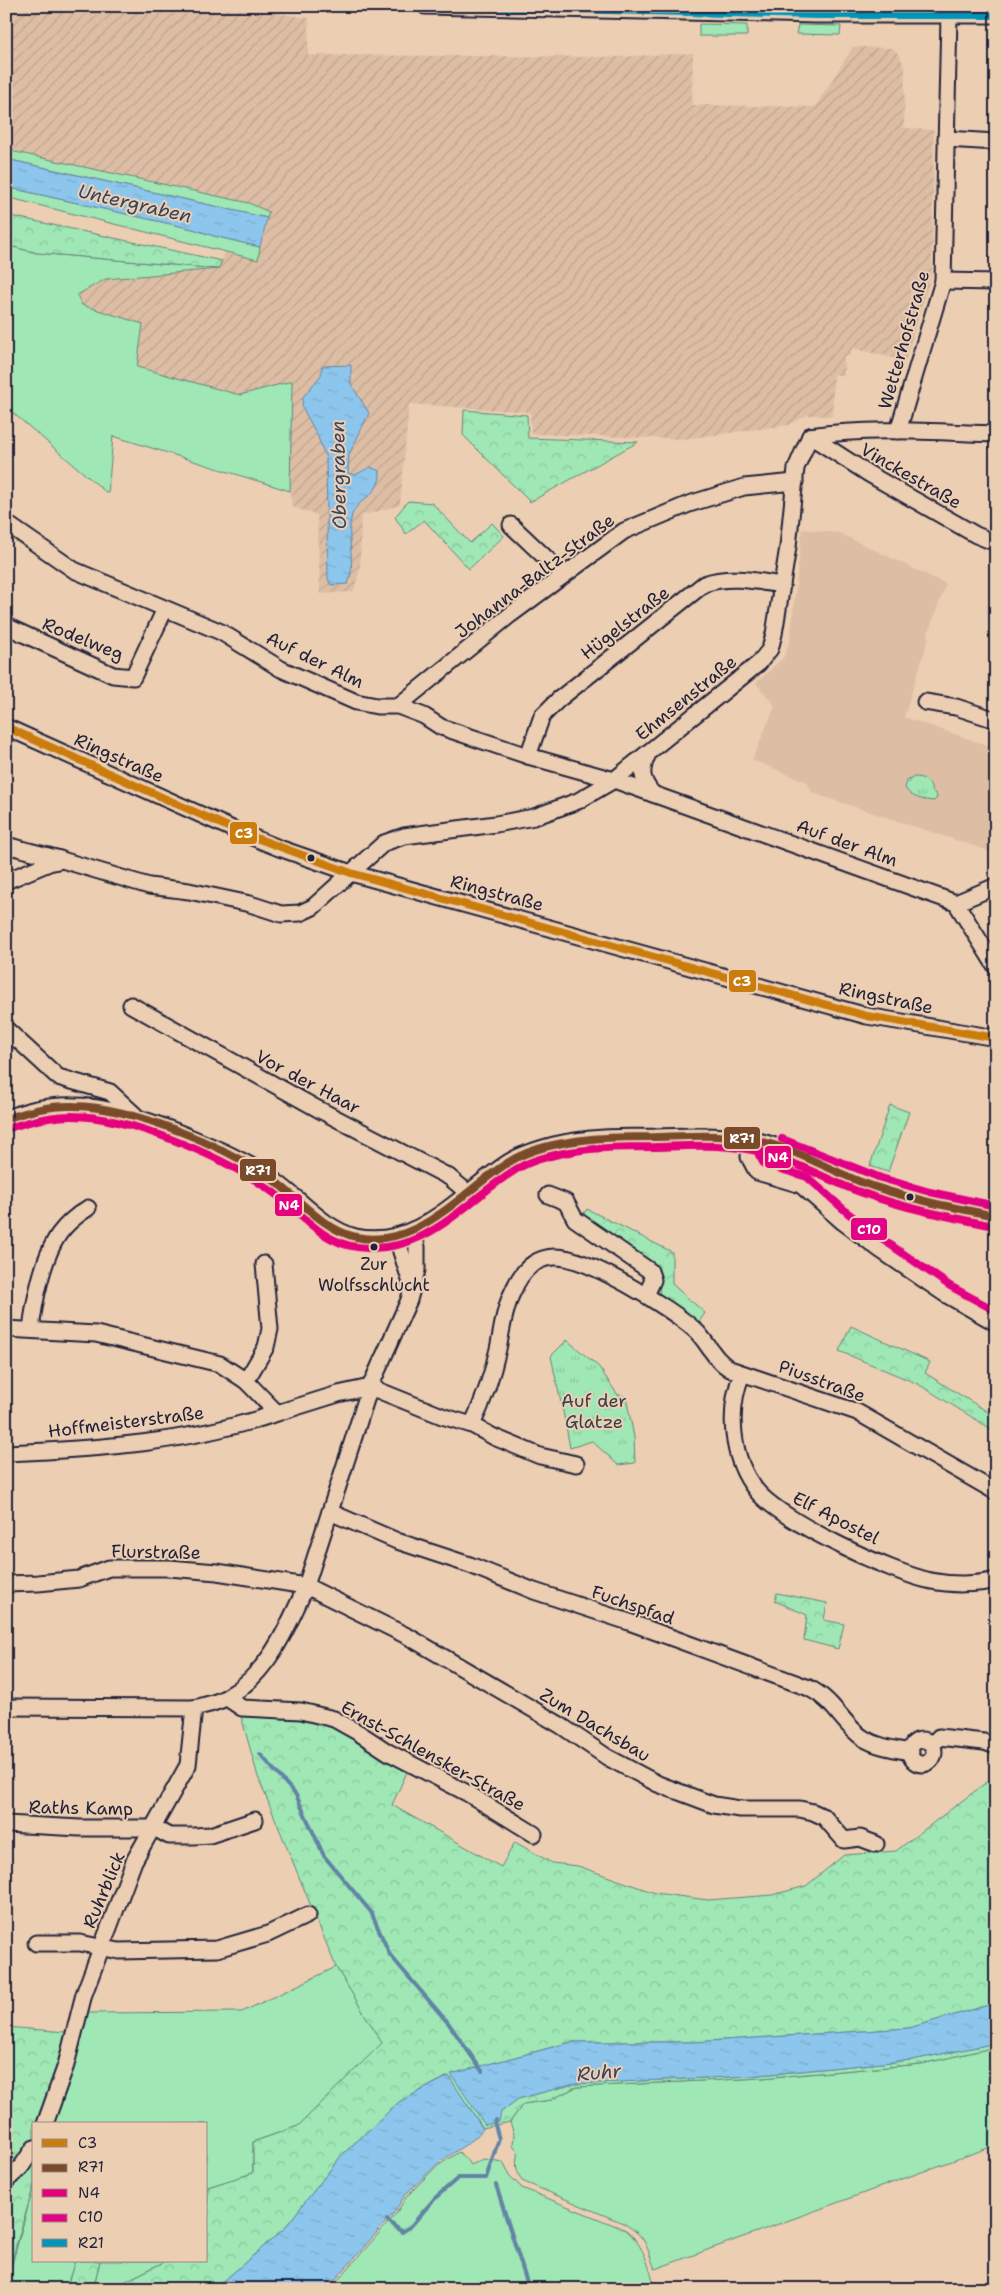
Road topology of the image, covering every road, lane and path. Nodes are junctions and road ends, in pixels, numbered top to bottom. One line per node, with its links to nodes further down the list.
1 (425, 6): 2 (street)
2 (949, 16): 3 (street); 4 (street, Wetterhofstraße)
3 (996, 16)
4 (946, 139): 5 (street); 6 (street, Wetterhofstraße)
5 (996, 142)
6 (943, 281): 7 (street); 8 (street, Wetterhofstraße)
7 (996, 282)
8 (898, 430): 9 (street); 10 (street)
9 (996, 434)
10 (810, 436): 11 (street, Ehmsenstraße); 14 (street, Vinckestraße)
11 (795, 482): 15 (street, Johanna-Baltz-Straße); 16 (street, Ehmsenstraße)
12 (6, 523): 17 (street, Auf der Alm)
13 (511, 525): 15 (street)
14 (996, 543)
15 (564, 575): 20 (street, Johanna-Baltz-Straße)
16 (782, 585): 23 (street, Ehmsenstraße); 24 (street, Hügelstraße)
17 (165, 609): 18 (street, Rodelweg); 20 (street, Auf der Alm)
18 (6, 626)
19 (925, 702): 21 (street)
20 (398, 706): 24 (street, Auf der Alm)
21 (996, 720)
22 (6, 727): 29 (street, Ringstraße)
23 (649, 752): 25 (street, Ehmsenstraße); 26 (street)
24 (528, 756): 25 (street, Auf der Alm)
25 (614, 780): 26 (street, Auf der Alm); 29 (street, Ehmsenstraße)
26 (654, 794): 32 (street, Auf der Alm)
27 (6, 845): 28 (street, Ehmsenstraße)
28 (62, 860): 29 (street, Ehmsenstraße); 30 (street)
29 (351, 873): 36 (street, Ringstraße)
30 (6, 881)
31 (996, 886): 32 (street)
32 (956, 903): 33 (street)
33 (996, 967)
34 (131, 1005): 40 (street, Vor der Haar)
35 (6, 1029): 37 (street)
36 (996, 1038)
37 (136, 1116): 38 (street); 45 (street)
38 (6, 1119)
39 (750, 1140): 40 (street); 43 (street); 49 (street)
40 (468, 1192): 44 (street)
41 (548, 1195): 48 (street)
42 (88, 1208): 51 (street)
43 (996, 1216)
44 (413, 1230): 45 (street); 47 (street)
45 (396, 1236): 47 (street)
46 (264, 1264): 53 (street)
47 (412, 1286): 54 (street)
48 (646, 1295): 52 (street, Piusstraße); 56 (street, Piusstraße)
49 (996, 1323)
50 (6, 1329): 51 (street)
51 (31, 1330): 53 (street)
52 (742, 1374): 59 (street, Piusstraße); 61 (street, Elf Apostel)
53 (246, 1381): 55 (street)
54 (370, 1388): 55 (street, Hoffmeisterstraße); 56 (street); 60 (street)
55 (277, 1413): 57 (street, Hoffmeisterstraße)
56 (472, 1425): 58 (street)
57 (6, 1453)
58 (576, 1464)
59 (996, 1492)
60 (330, 1512): 63 (street); 67 (street, Fuchspfad)
61 (995, 1582)
62 (6, 1584): 63 (street, Flurstraße)
63 (306, 1586): 64 (street); 72 (street, Zum Dachsbau)
64 (227, 1698): 66 (street); 71 (street, Ernst-Schlensker-Straße)
65 (6, 1707): 66 (street)
66 (194, 1708): 70 (street, Ruhrblick)
67 (996, 1746)
68 (255, 1820): 70 (street, Raths Kamp)
69 (6, 1824): 70 (street, Raths Kamp)
70 (154, 1828): 75 (street, Ruhrblick)
71 (534, 1834)
72 (876, 1844)
73 (308, 1915): 75 (street)
74 (36, 1943): 75 (street)
75 (100, 1947): 76 (street, Ruhrblick)
76 (45, 2122)
77 (32, 2151): 78 (street)
78 (6, 2181)

